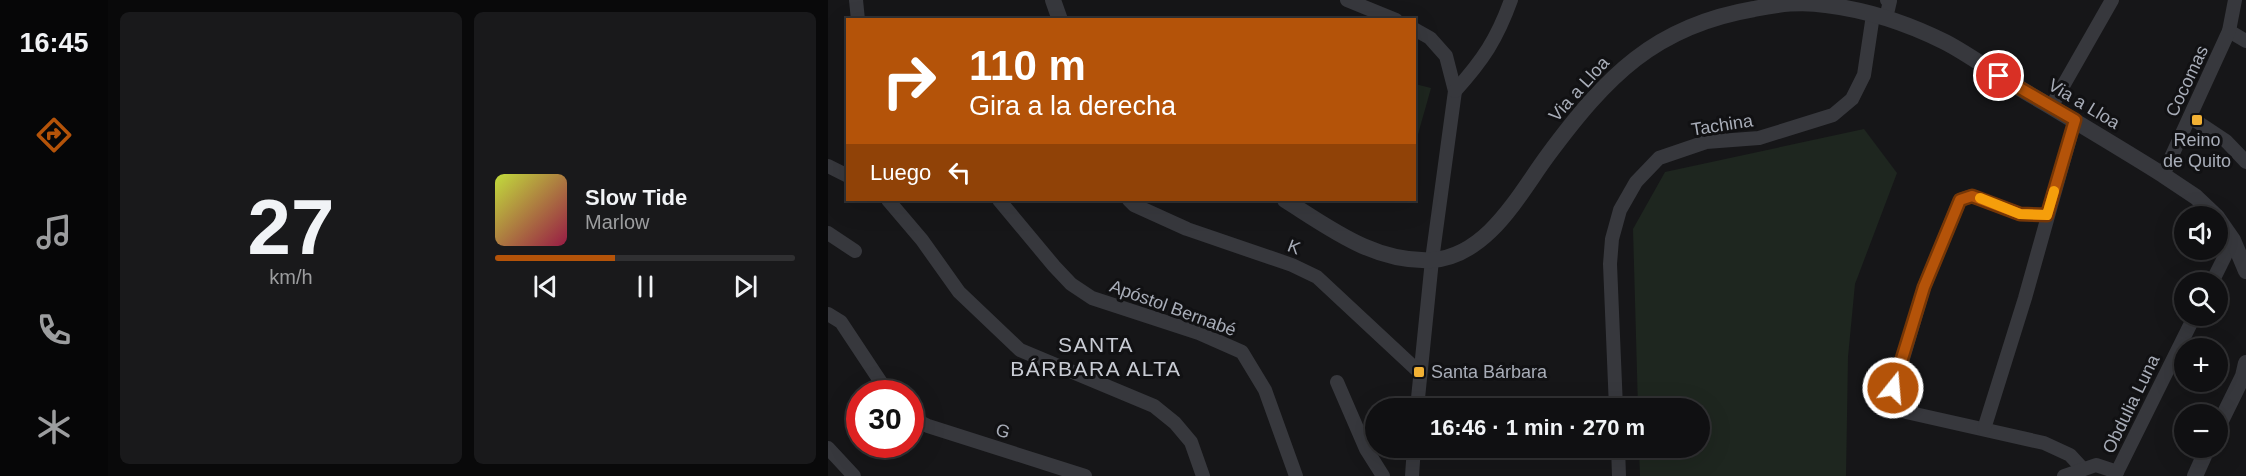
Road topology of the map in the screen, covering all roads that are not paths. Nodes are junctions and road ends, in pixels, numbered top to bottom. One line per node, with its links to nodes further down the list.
1 (856, 0): 9 (street)
2 (1053, 0): 10 (street)
3 (1347, 0): 11 (street)
4 (1511, 0): 15 (street)
5 (1890, 0): 8 (street, Tachina)
6 (2112, 0): 16 (street)
7 (2235, 0): 13 (street, Cocomas)
8 (1880, 16): 16 (street, Via a Lloa); 33 (street, Via a Lloa); 43 (street, Tachina)
9 (858, 18)
10 (1059, 18)
11 (1391, 18)
12 (1416, 30): 15 (street)
13 (2229, 31): 14 (street); 17 (street, Cocomas)
14 (2246, 41)
15 (1455, 90): 33 (street)
16 (2051, 107): 18 (street, Via a Lloa)
17 (2190, 117): 19 (street); 22 (street, Cocomas)
18 (2075, 120): 22 (street, Via a Lloa); 28 (street)
19 (2246, 162)
20 (828, 166): 21 (street)
21 (846, 175)
22 (2163, 176): 27 (street, Via a Lloa)
23 (889, 201): 55 (street)
24 (1000, 201): 56 (street, Apóstol Bernabé)
25 (1130, 201): 39 (street, K)
26 (1288, 201): 33 (street, Via a Lloa)
27 (2206, 206)
28 (2047, 215): 46 (street); 46 (street)
29 (2228, 232): 31 (street, Via a Lloa)
30 (828, 233): 32 (street)
31 (2233, 240): 34 (street, Via a Lloa); 35 (street)
32 (855, 251)
33 (1432, 260): 39 (street)
34 (2246, 271)
35 (2217, 272)
36 (828, 314): 40 (street)
37 (2190, 326): 52 (street, Obdulia Luna)
38 (2246, 363): 44 (street)
39 (1419, 372): 42 (street)
40 (879, 380)
41 (1337, 382): 57 (street)
42 (1418, 398)
43 (1617, 398)
44 (2228, 407)
45 (924, 422): 54 (street, G)
46 (1984, 429): 51 (street)
47 (828, 448): 53 (street)
48 (1413, 458): 58 (street)
49 (1618, 458): 59 (street)
50 (2203, 458): 61 (street)
51 (2082, 468): 52 (street); 60 (street)
52 (2116, 474)
53 (854, 476)
54 (1085, 476)
55 (1203, 476)
56 (1296, 476)
57 (1383, 476)
58 (1412, 476)
59 (1619, 476)
60 (2064, 476)
61 (2194, 476)

